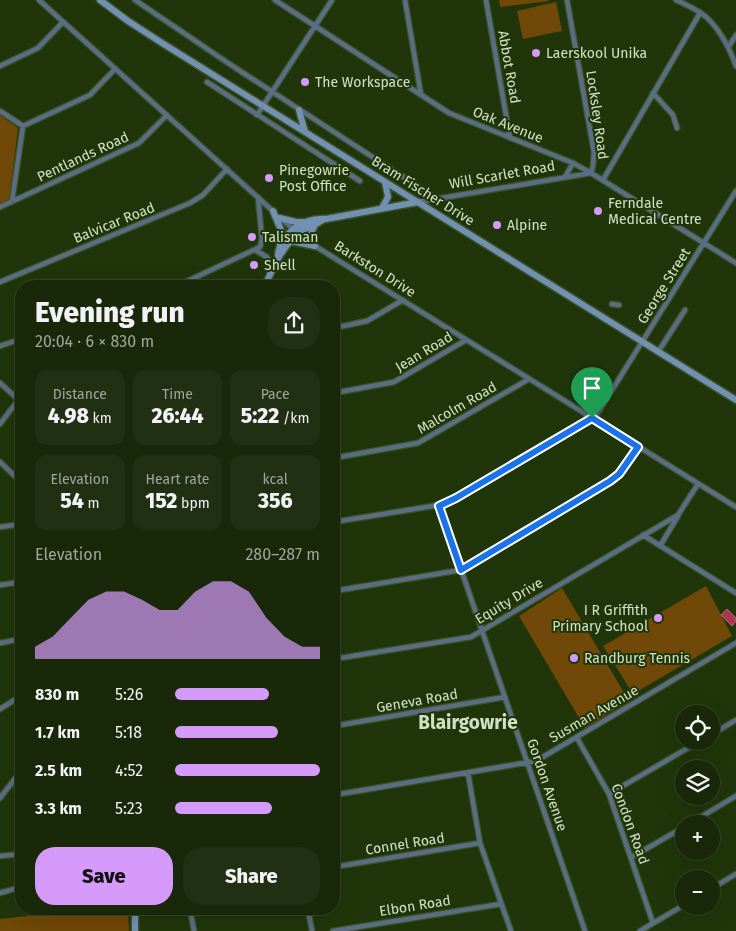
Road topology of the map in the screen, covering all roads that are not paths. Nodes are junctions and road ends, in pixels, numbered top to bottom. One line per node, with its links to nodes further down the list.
1 (39, 0): 11 (street, Barkston Drive)
2 (100, 0): 22 (main road, Bram Fischer Drive)
3 (135, 0): 19 (street, Bram Fischer Drive)
4 (275, 0): 12 (street, Oak Avenue)
5 (332, 0): 12 (street)
6 (405, 0): 21 (street)
7 (486, 0): 30 (street, Abbot Road)
8 (567, 0): 33 (street, Locksley Road)
9 (676, 0): 10 (street)
10 (700, 13): 14 (street); 20 (street)
11 (64, 22): 15 (street); 17 (street, Barkston Drive)
12 (315, 26): 19 (street); 21 (street, Oak Avenue)
13 (736, 35): 14 (street)
14 (729, 46): 16 (street)
15 (0, 66)
16 (736, 66)
17 (115, 68): 25 (street, Barkston Drive); 27 (street)
18 (206, 82): 26 (street, Bram Fischer Drive)
19 (272, 92): 22 (street); 23 (street, Bram Fischer Drive)
20 (653, 93): 28 (street); 35 (street)
21 (421, 95): 30 (street, Oak Avenue)
22 (263, 106): 26 (street); 29 (main road, Bram Fischer Drive)
23 (299, 110): 29 (main road); 40 (street, Bram Fischer Drive)
24 (0, 111): 27 (street)
25 (167, 115): 32 (street, Barkston Drive); 41 (street, Pentlands Road)
26 (258, 115): 36 (street, Bram Fischer Drive)
27 (23, 126): 41 (street)
28 (677, 128)
29 (305, 132): 37 (main road, Bram Fischer Drive)
30 (510, 138): 31 (street, Oak Avenue)
31 (573, 164): 33 (street, Oak Avenue); 34 (street, Will Scarlet Road)
32 (227, 169): 39 (street, Barkston Drive); 61 (street, Balvicar Road)
33 (591, 173): 34 (street, Will Scarlet Road); 35 (street, Oak Avenue)
34 (565, 177): 40 (street, Will Scarlet Road)
35 (603, 180): 52 (street, Oak Avenue)
36 (360, 181)
37 (385, 182): 42 (main road, Bram Fischer Drive); 44 (main road)
38 (736, 191): 52 (street, George Street)
39 (258, 197): 45 (street, Barkston Drive); 55 (street)
40 (437, 199): 42 (street, Will Scarlet Road)
41 (12, 201): 43 (street, Pentlands Road)
42 (418, 202): 44 (main road, Will Scarlet Road); 69 (main road, Bram Fischer Drive)
43 (0, 207)
44 (382, 208): 47 (main road, Will Scarlet Road)
45 (273, 211): 46 (street, Barkston Drive); 54 (main road)
46 (280, 218): 48 (main road); 50 (street, Barkston Drive)
47 (326, 219): 48 (main road, Will Scarlet Road); 49 (main road, Will Scarlet Road)
48 (308, 221): 50 (main road, Will Scarlet Road)
49 (316, 224): 50 (main road, Will Scarlet Road); 53 (main road)
50 (296, 232): 51 (main road); 53 (street, Barkston Drive); 54 (main road)
51 (291, 242): 53 (main road); 56 (main road)
52 (704, 243): 57 (street, Oak Avenue); 69 (street, George Street)
53 (314, 245): 62 (street, Barkston Drive)
54 (279, 248): 56 (main road)
55 (256, 250): 58 (street); 59 (street)
56 (278, 256): 58 (main road)
57 (736, 263)
58 (272, 269): 60 (main road)
59 (192, 280)
60 (267, 280)
61 (0, 282)
62 (403, 300): 66 (street); 67 (street, Barkston Drive)
63 (612, 304): 64 (street)
64 (619, 305)
65 (684, 310): 71 (street)
66 (340, 327)
67 (466, 340): 72 (street, Barkston Drive); 74 (street, Jean Road)
68 (15, 341): 70 (street)
69 (642, 342): 71 (main road, Bram Fischer Drive); 78 (street, George Street)
70 (0, 346)
71 (658, 352): 76 (main road, Bram Fischer Drive)
72 (529, 379): 78 (street, Barkston Drive); 81 (street, Malcolm Road)
73 (0, 383): 75 (street)
74 (340, 392)
75 (15, 396)
76 (736, 400)
77 (15, 407): 79 (street)
78 (592, 418): 80 (street, Barkston Drive); 85 (street)
79 (0, 424)
80 (638, 447): 84 (street, Barkston Drive); 93 (street)
81 (340, 457)
82 (0, 462): 83 (street)
83 (15, 476)
84 (698, 484): 86 (street, Barkston Drive); 87 (street, Equity Drive)
85 (439, 506): 88 (street); 93 (street, Gordon Avenue)
86 (736, 507)
87 (678, 515): 91 (street, Equity Drive); 92 (street, Equity Drive)
88 (340, 521)
89 (15, 525): 90 (street)
90 (0, 527)
91 (644, 534): 92 (street); 98 (street, Equity Drive)
92 (660, 546): 97 (street)
93 (461, 570): 96 (street); 98 (street, Gordon Avenue)
94 (15, 583): 95 (street)
95 (0, 585)
96 (340, 590)
97 (736, 594)
98 (482, 630): 102 (street, Equity Drive); 103 (street, Gordon Avenue)
99 (15, 640): 101 (street)
100 (736, 642): 109 (street, Susman Avenue)
101 (0, 643)
102 (340, 659)
103 (505, 697): 107 (street, Geneva Road); 111 (street, Gordon Avenue)
104 (15, 700): 105 (street)
105 (0, 709)
106 (736, 720): 108 (street)
107 (340, 725)
108 (720, 730)
109 (577, 738): 111 (street, Susman Avenue); 115 (street, Condon Road)
110 (685, 750): 115 (street)
111 (528, 763): 112 (street, Susman Avenue); 140 (street, Gordon Avenue)
112 (468, 773): 114 (street, Susman Avenue); 120 (street)
113 (15, 779): 117 (street)
114 (340, 794)
115 (609, 794): 123 (street, Condon Road)
116 (736, 796): 118 (street)
117 (0, 798)
118 (704, 815)
119 (675, 832): 123 (street)
120 (480, 843): 124 (street, Connel Road); 129 (street)
121 (15, 855): 122 (street)
122 (0, 856)
123 (632, 857): 134 (street, Condon Road)
124 (340, 866)
125 (736, 874): 126 (street)
126 (720, 883)
127 (15, 889): 128 (street)
128 (0, 893)
129 (501, 904): 138 (street, Elbon Road); 139 (street)
130 (675, 910): 134 (street)
131 (135, 915): 135 (main road)
132 (191, 915): 136 (street)
133 (309, 915): 137 (street)
134 (653, 923): 141 (street)
135 (135, 931)
136 (194, 931)
137 (312, 931)
138 (333, 931)
139 (511, 931)
140 (585, 931)
141 (640, 931)

